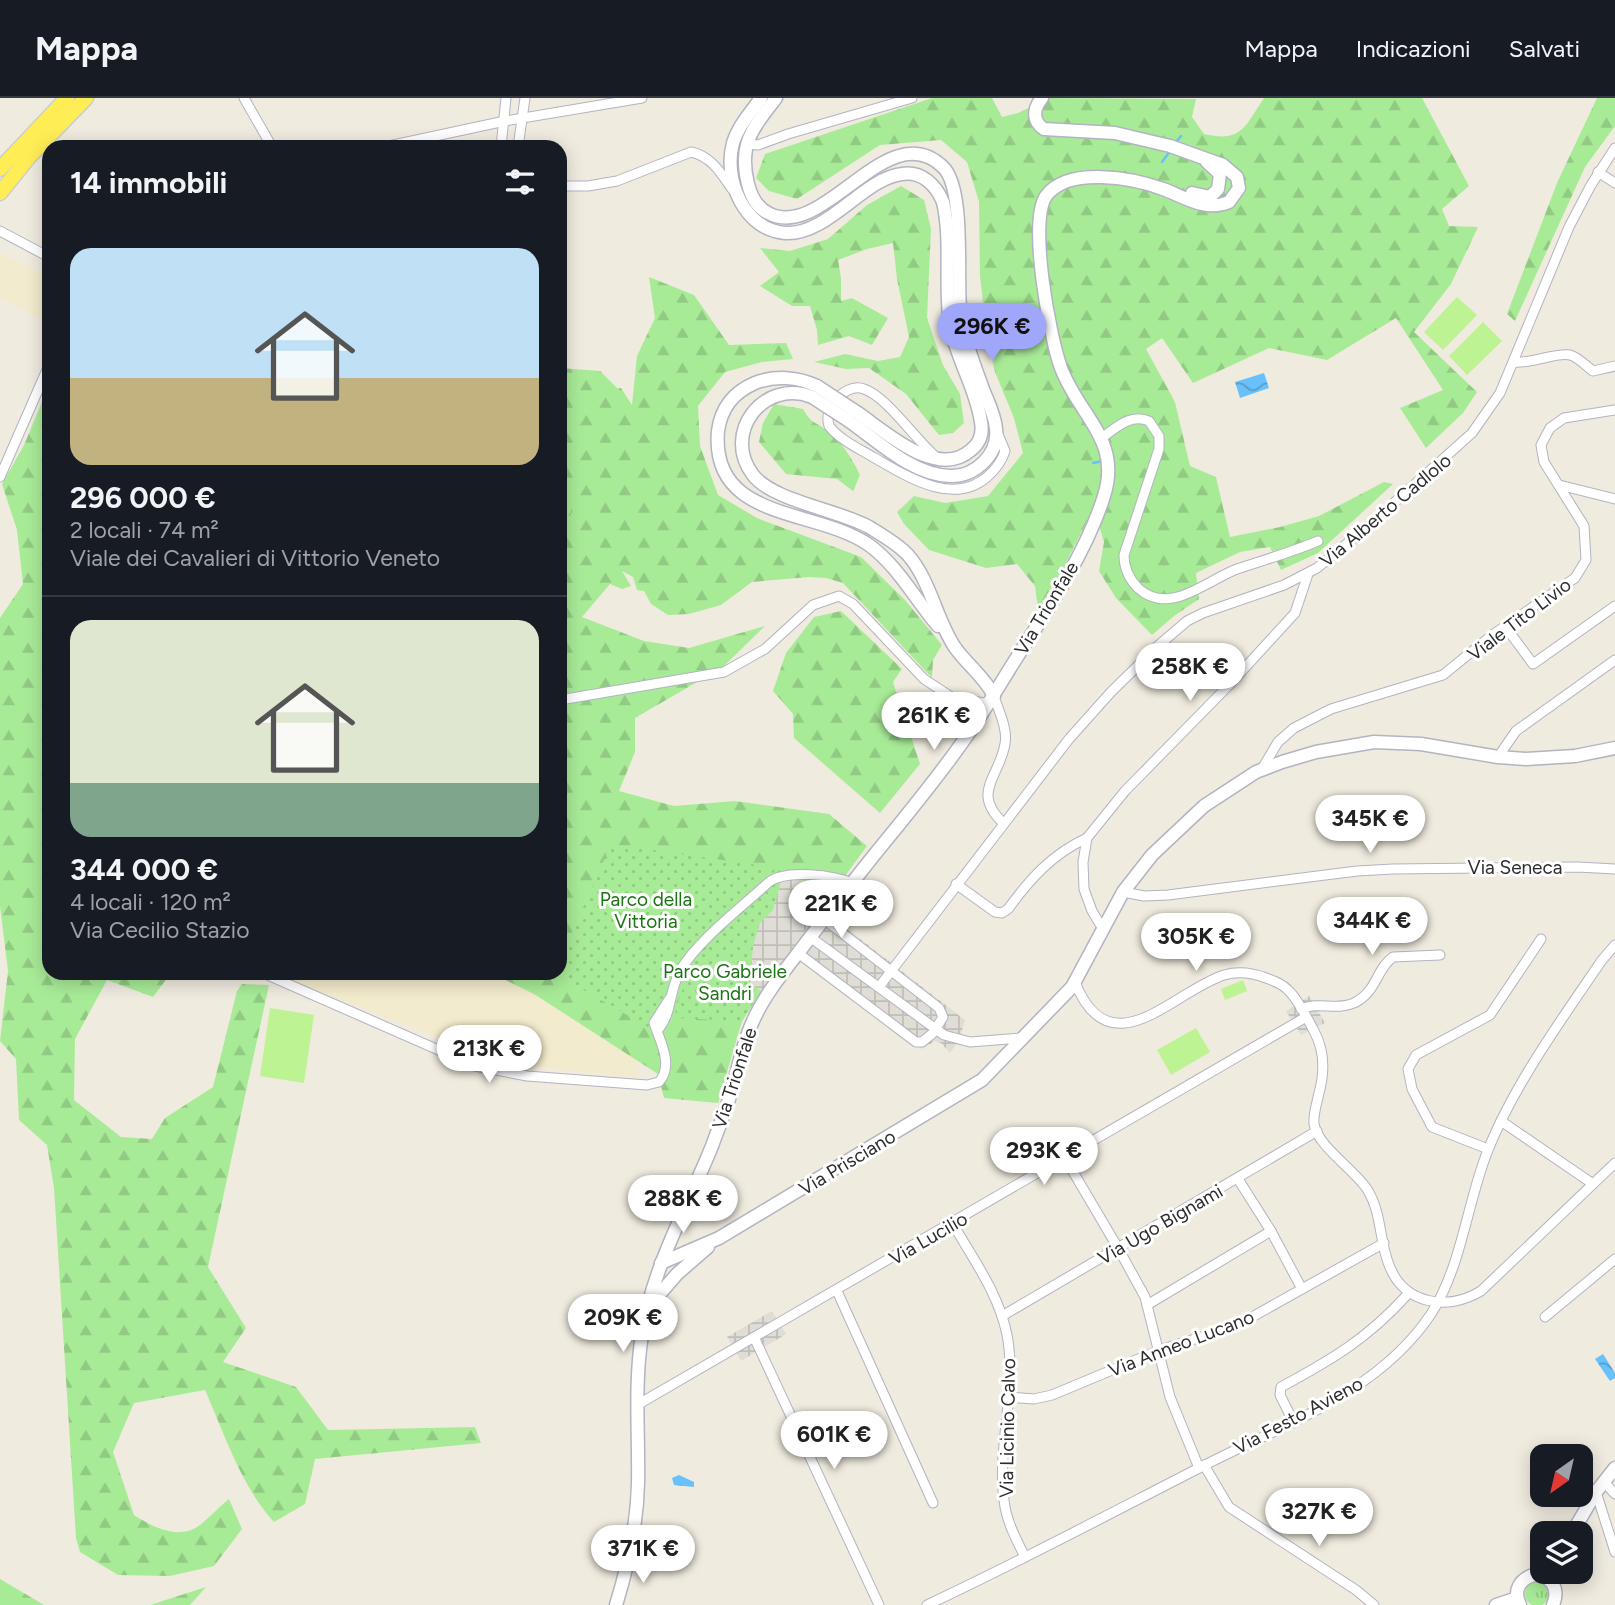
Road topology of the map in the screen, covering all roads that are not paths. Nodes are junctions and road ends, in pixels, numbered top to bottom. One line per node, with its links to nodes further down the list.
1 (67, 98): 21 (main road)
2 (86, 98): 12 (main road)
3 (506, 98): 11 (street)
4 (525, 98): 10 (street)
5 (642, 98): 10 (street)
6 (912, 98): 18 (street)
7 (1042, 98): 20 (main road, Via Trionfale)
8 (248, 99): 13 (street)
9 (771, 99): 18 (main road); 27 (main road)
10 (523, 118): 11 (street); 16 (street)
11 (505, 121): 14 (street); 15 (street)
12 (44, 140)
13 (268, 140)
14 (417, 140)
15 (502, 140)
16 (520, 140)
17 (42, 142): 26 (main road)
18 (746, 144): 36 (main road)
19 (1615, 148): 22 (street, Via Alberto Cadlolo)
20 (1201, 157): 25 (main road, Via Trionfale); 25 (main road, Via Trionfale)
21 (0, 169)
22 (1598, 172): 23 (street); 30 (street, Via Alberto Cadlolo)
23 (1615, 183)
24 (567, 187): 27 (street)
25 (1161, 188): 37 (main road, Via Trionfale)
26 (0, 193)
27 (739, 198): 38 (main road)
28 (0, 231): 29 (street)
29 (42, 253)
30 (1514, 362): 31 (street); 43 (street, Via Alberto Cadlolo)
31 (1615, 366)
32 (42, 381): 39 (street)
33 (815, 391): 35 (main road, bridge); 46 (main road); 46 (main road)
34 (1615, 410): 40 (street, Viale Tito Livio)
35 (853, 417): 36 (main road); 38 (main road)
36 (997, 432): 38 (street)
37 (1102, 438): 42 (street); 49 (main road, Via Trionfale)
38 (940, 460)
39 (0, 477)
40 (1559, 485): 41 (street); 45 (street, Viale Tito Livio)
41 (1615, 499)
42 (1318, 541)
43 (1308, 574): 55 (street, Via Alberto Cadlolo); 56 (street)
44 (1615, 606): 45 (street)
45 (1505, 626): 54 (street, Viale Tito Livio)
46 (952, 642): 49 (main road)
47 (1615, 660): 50 (street)
48 (567, 699): 49 (street)
49 (988, 704): 55 (street); 58 (main road, Via Trionfale)
50 (1516, 731): 52 (street); 53 (street)
51 (1615, 748): 53 (main road, Via Prisciano)
52 (1498, 757): 53 (main road, Via Prisciano); 54 (main road, Via Prisciano)
53 (1512, 758)
54 (1262, 769): 60 (main road, Via Prisciano)
55 (1003, 823): 59 (street, Via Alberto Cadlolo)
56 (1087, 838): 59 (street); 62 (street)
57 (1615, 869): 60 (street, Via Seneca)
58 (852, 883): 61 (main road, Via Trionfale); 69 (street)
59 (956, 884): 68 (street, Via Alberto Cadlolo)
60 (1123, 892): 62 (main road, Via Prisciano)
61 (824, 919): 63 (main road, Via Trionfale); 68 (street)
62 (1103, 929): 70 (main road, Via Prisciano)
63 (810, 937): 66 (main road, Via Trionfale); 71 (street)
64 (1541, 939): 77 (street)
65 (1615, 945): 75 (street, Via Festo Avieno)
66 (798, 953): 73 (street); 88 (main road, Via Trionfale)
67 (1440, 955): 72 (street, Via Lucilio)
68 (891, 971): 71 (street, Via Alberto Cadlolo); 73 (street)
69 (279, 980)
70 (1075, 982): 72 (street); 74 (main road, Via Prisciano)
71 (879, 987): 73 (street)
72 (1301, 1010): 76 (street); 78 (street, Via Lucilio)
73 (935, 1030): 74 (street)
74 (1020, 1038): 84 (main road, Via Prisciano)
75 (1501, 1121): 77 (street, Via Festo Avieno); 81 (street)
76 (1317, 1131): 80 (street, Via Ugo Bignami); 85 (street)
77 (1488, 1149): 92 (street, Via Festo Avieno)
78 (1065, 1157): 82 (street, Via Lucilio); 86 (street)
79 (1615, 1163): 81 (street)
80 (1238, 1179): 83 (street); 86 (street, Via Ugo Bignami)
81 (1593, 1184): 92 (street)
82 (953, 1224): 90 (street, Via Lucilio); 95 (street, Via Licinio Calvo)
83 (1271, 1231): 89 (street); 93 (street)
84 (719, 1238): 88 (main road, Via Prisciano); 94 (main road, Via Prisciano)
85 (1384, 1243): 89 (street, Via Anneo Lucano); 92 (street)
86 (1118, 1248): 93 (street); 95 (street, Via Ugo Bignami)
87 (1615, 1259): 96 (street)
88 (661, 1263): 94 (main road, Via Trionfale)
89 (1302, 1289): 98 (street, Via Anneo Lucano)
90 (837, 1291): 97 (street, Via Lucilio); 106 (street)
91 (1406, 1296): 101 (street)
92 (1437, 1303): 101 (street, Via Festo Avieno)
93 (1147, 1305): 98 (street)
94 (647, 1309): 100 (main road, Via Trionfale)
95 (1002, 1316): 99 (street, Via Licinio Calvo)
96 (1545, 1317)
97 (754, 1337): 100 (street, Via Lucilio); 116 (street)
98 (1160, 1350): 99 (street, Via Anneo Lucano); 102 (street)
99 (1008, 1397): 109 (street, Via Licinio Calvo)
100 (637, 1405): 110 (main road, Via Trionfale)
101 (1293, 1421): 102 (street, Via Festo Avieno)
102 (1202, 1467): 109 (street, Via Festo Avieno); 118 (street)
103 (1615, 1468): 104 (main road)
104 (1600, 1487): 105 (street); 107 (main road); 108 (street)
105 (1615, 1494)
106 (933, 1503)
107 (1579, 1521)
108 (1615, 1552)
109 (1024, 1557): 117 (street, Via Festo Avieno)
110 (628, 1562): 114 (main road, Via Trionfale); 115 (main road, Via Trionfale)
111 (1530, 1576): 113 (main road)
112 (1553, 1584): 120 (main road)
113 (1519, 1601): 119 (main road)
114 (616, 1605)
115 (623, 1605)
116 (880, 1605)
117 (927, 1605)
118 (1374, 1605)
119 (1496, 1605)
120 (1553, 1605)

